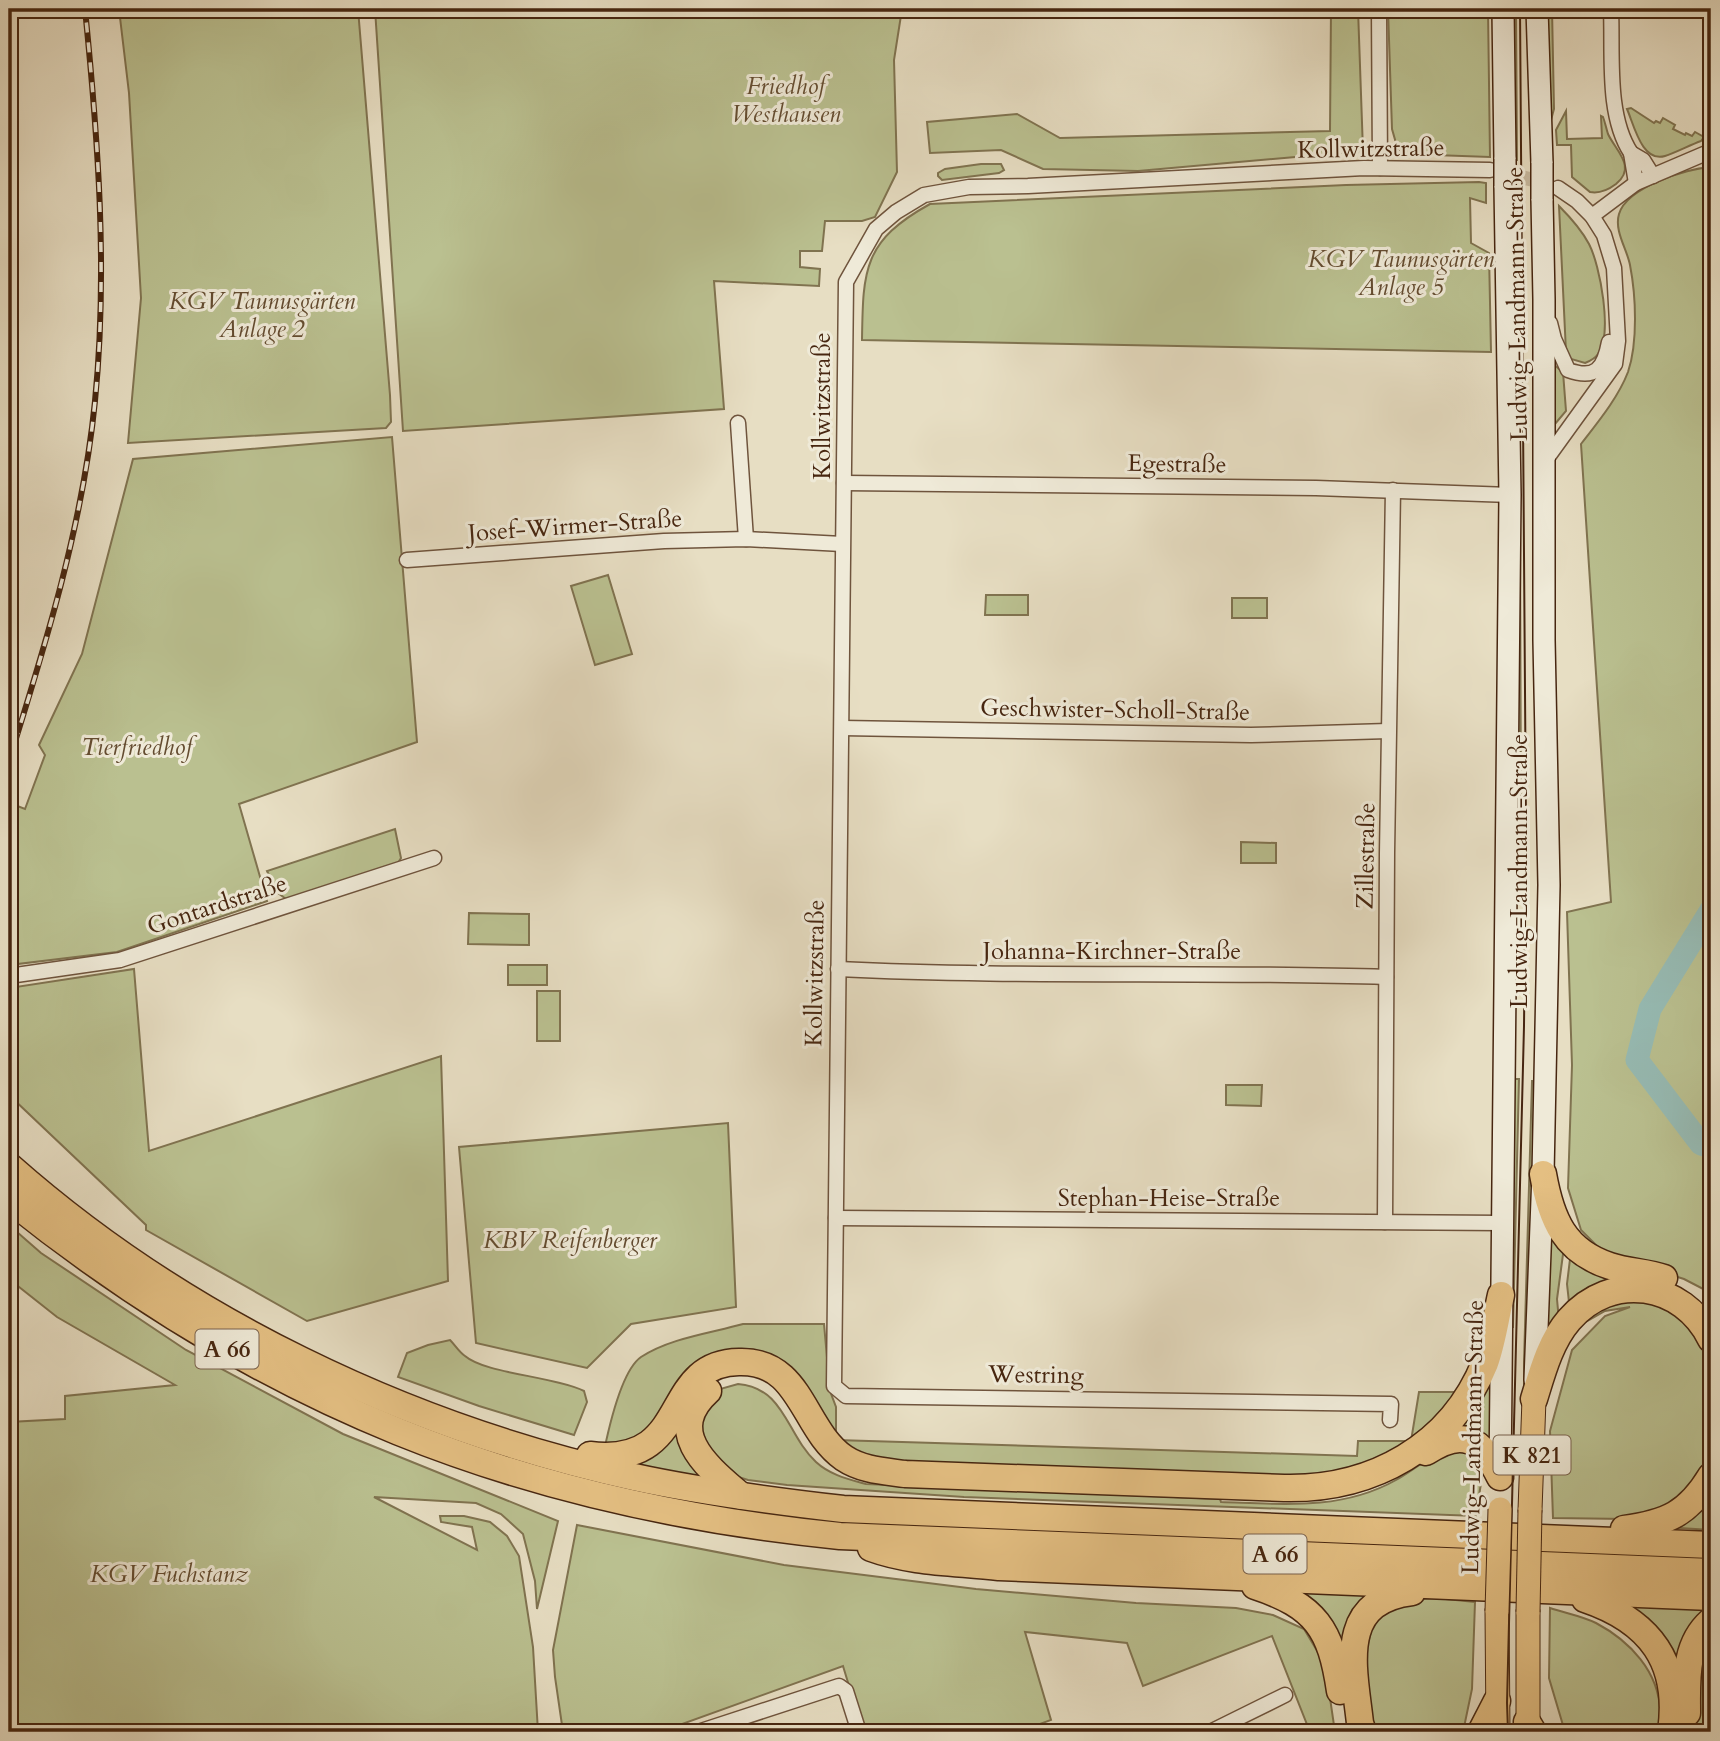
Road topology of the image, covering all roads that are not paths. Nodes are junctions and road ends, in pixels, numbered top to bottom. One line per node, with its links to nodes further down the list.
1 (1378, 9): 8 (street)
2 (1503, 9): 7 (main road, Ludwig-Landmann-Straße / K 821)
3 (1537, 9): 11 (main road, Ludwig-Landmann-Straße / K 821, bridge)
4 (1611, 9): 6 (street)
5 (1711, 151): 9 (street)
6 (1631, 153): 9 (street); 10 (street)
7 (1497, 165): 8 (street, Kollwitzstraße); 19 (main road, Ludwig-Landmann-Straße / K 821, bridge)
8 (1380, 168): 17 (street, Kollwitzstraße)
9 (1653, 176): 10 (street)
10 (1636, 183): 12 (street)
11 (1550, 193): 12 (street); 13 (main road, Ludwig-Landmann-Straße / K 821)
12 (1592, 216): 14 (street)
13 (1544, 299): 14 (street); 16 (main road, Ludwig-Landmann-Straße / K 821)
14 (1616, 299): 16 (street)
15 (738, 423): 20 (street)
16 (1545, 462): 30 (main road, Ludwig-Landmann-Straße / K 821)
17 (844, 483): 18 (street, Egestraße); 21 (street, Kollwitzstraße)
18 (1393, 490): 19 (street, Egestraße); 24 (street, Zillestraße)
19 (1510, 495): 34 (main road, Ludwig-Landmann-Straße / K 821)
20 (746, 539): 21 (street, Josef-Wirmer-Straße); 22 (street, Josef-Wirmer-Straße)
21 (842, 544): 23 (street, Kollwitzstraße)
22 (407, 560)
23 (842, 728): 24 (street, Geschwister-Scholl-Straße); 26 (street, Kollwitzstraße)
24 (1388, 731): 28 (street, Zillestraße)
25 (434, 858): 27 (street, Gontardstraße)
26 (838, 969): 28 (street, Johanna-Kirchner-Straße); 32 (street, Kollwitzstraße)
27 (9, 976)
28 (1386, 977): 33 (street, Zillestraße)
29 (9, 1166): 40 (highway, A 66)
30 (1543, 1174): 36 (highway); 38 (main road, Ludwig-Landmann-Straße / K 821)
31 (9, 1199): 44 (highway, A 66)
32 (836, 1218): 33 (street, Stephan-Heise-Straße); 39 (street, Westring)
33 (1385, 1222): 34 (street, Stephan-Heise-Straße)
34 (1501, 1223): 35 (main road, Ludwig-Landmann-Straße / K 821)
35 (1501, 1295): 40 (highway); 42 (main road, Ludwig-Landmann-Straße / K 821)
36 (1711, 1310)
37 (1711, 1339): 38 (highway)
38 (1534, 1399): 55 (main road, Ludwig-Landmann-Straße / K 821, bridge)
39 (1390, 1420)
40 (527, 1448): 43 (highway, A 66)
41 (1711, 1476): 45 (highway)
42 (1500, 1477): 43 (highway); 54 (main road, Ludwig-Landmann-Straße / K 821, bridge)
43 (741, 1496): 45 (highway, A 66)
44 (840, 1536): 47 (highway, A 66); 48 (highway)
45 (1570, 1537): 46 (highway, A 66)
46 (1711, 1545)
47 (1711, 1572)
48 (1230, 1578): 49 (highway); 59 (highway)
49 (1452, 1587): 50 (highway); 60 (highway)
50 (1563, 1592): 51 (highway); 63 (highway)
51 (1711, 1597)
52 (1711, 1621): 64 (highway)
53 (1285, 1695): 58 (street)
54 (1497, 1701): 61 (highway); 62 (main road, Ludwig-Landmann-Straße / K 821)
55 (1530, 1729)
56 (698, 1732): 57 (street)
57 (859, 1732)
58 (1210, 1732)
59 (1347, 1732)
60 (1363, 1732)
61 (1481, 1732)
62 (1498, 1732)
63 (1671, 1732)
64 (1685, 1732)

